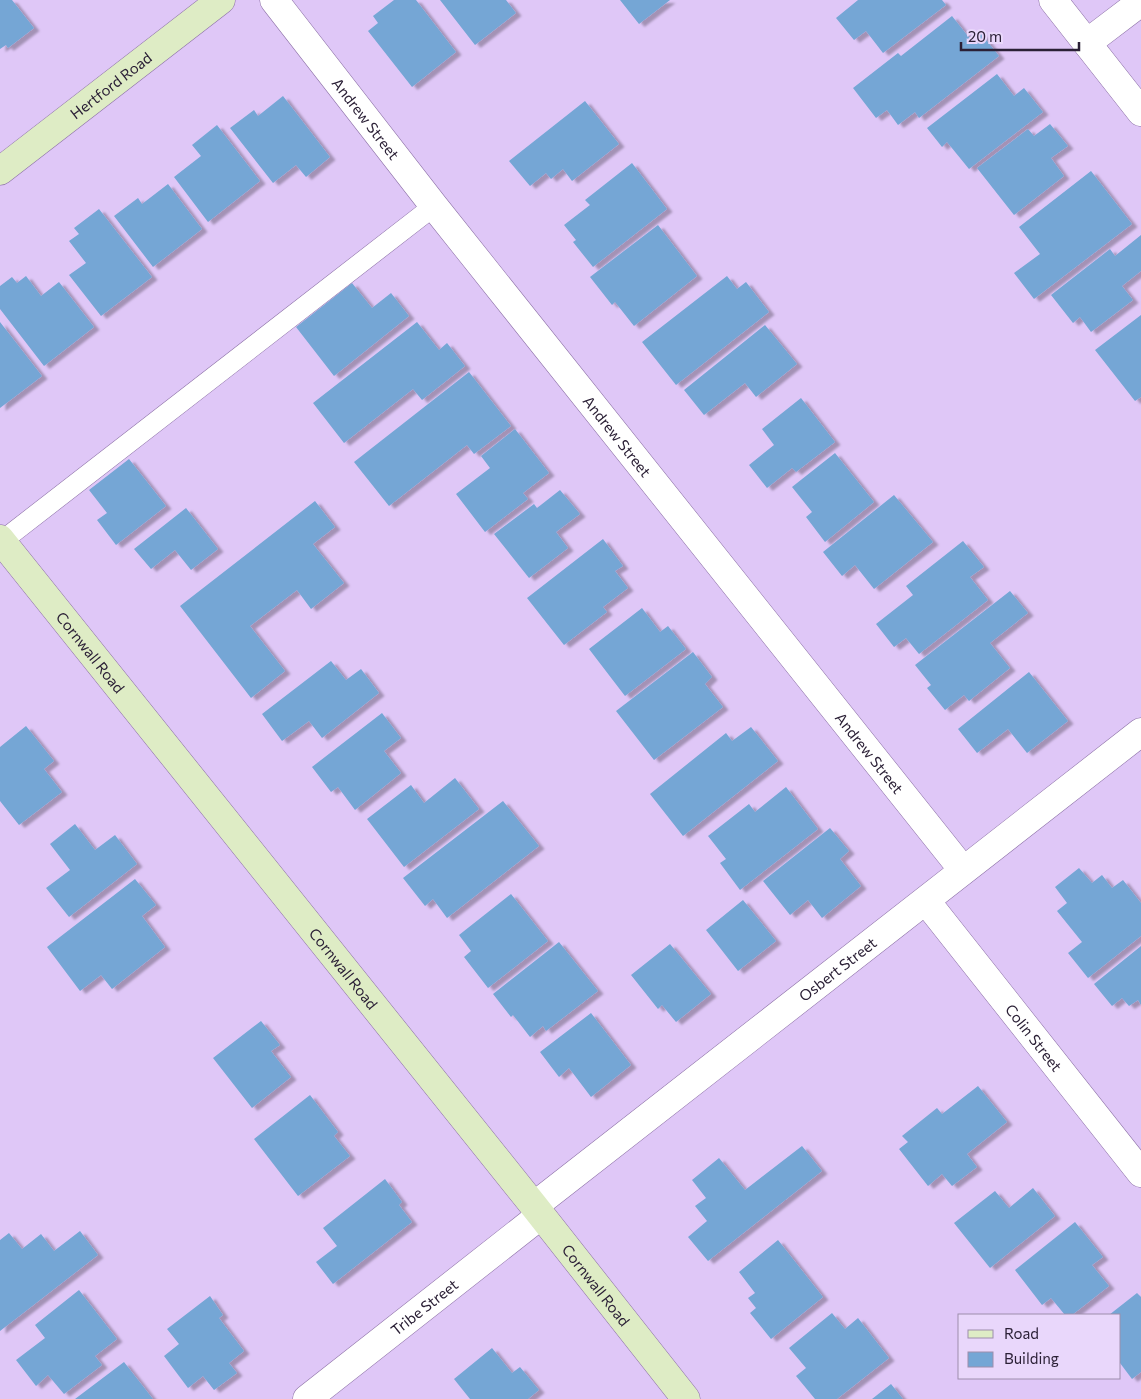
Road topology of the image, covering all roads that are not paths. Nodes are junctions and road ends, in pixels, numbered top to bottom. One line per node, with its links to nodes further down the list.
1 (221, 0): 7 (street, Hertford Road)
2 (274, 0): 8 (street, Andrew Street)
3 (1052, 0): 5 (street)
4 (1141, 2): 5 (street)
5 (1087, 43): 6 (street)
6 (1141, 112)
7 (0, 171)
8 (434, 206): 9 (lane); 11 (street, Andrew Street)
9 (1, 540): 14 (street, Cornwall Road)
10 (1141, 732): 11 (street, Osbert Street)
11 (963, 870): 12 (street, Osbert Street)
12 (926, 901): 13 (street, Colin Street); 14 (street, Osbert Street)
13 (1141, 1173)
14 (538, 1211): 15 (street, Tribe Street); 16 (street, Cornwall Road)
15 (307, 1399)
16 (686, 1399)

